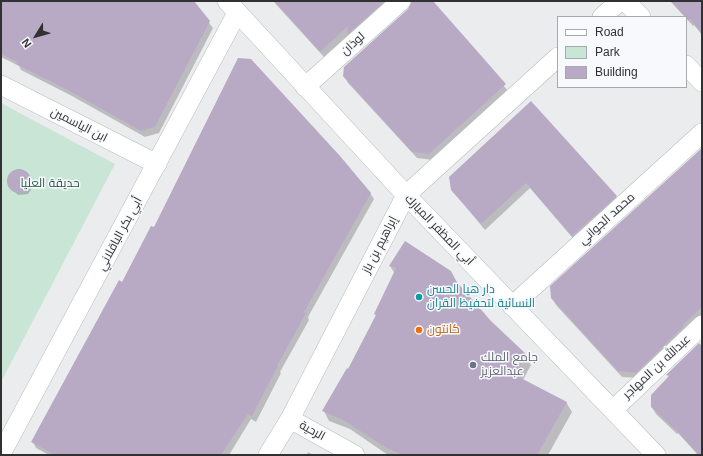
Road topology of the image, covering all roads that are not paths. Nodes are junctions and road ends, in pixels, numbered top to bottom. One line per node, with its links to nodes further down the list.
1 (401, 1): 11 (street, لوذان)
2 (620, 1): 5 (street)
3 (626, 1): 6 (street)
4 (232, 7): 11 (street, أبي المظفر المبارك); 13 (street, أبي بكر الباقلاني)
5 (603, 16)
6 (639, 16)
7 (557, 58): 14 (street, إبراهيم بن باز)
8 (687, 66): 9 (street)
9 (702, 82)
10 (1, 85): 13 (street, ابن الياسمين)
11 (305, 87): 14 (street, أبي المظفر المبارك)
12 (702, 133): 15 (street, محمد الجواني)
13 (157, 164): 19 (street, أبي بكر الباقلاني)
14 (406, 195): 15 (street, أبي المظفر المبارك); 18 (street, إبراهيم بن باز)
15 (512, 306): 17 (street, أبي المظفر المبارك)
16 (702, 325): 17 (street, عبدالله بن المهاجر)
17 (613, 410): 20 (street, أبي المظفر المبارك)
18 (290, 419): 21 (street, إبراهيم بن باز); 22 (street, الرحية)
19 (4, 453)
20 (651, 453)
21 (268, 455)
22 (355, 455)

